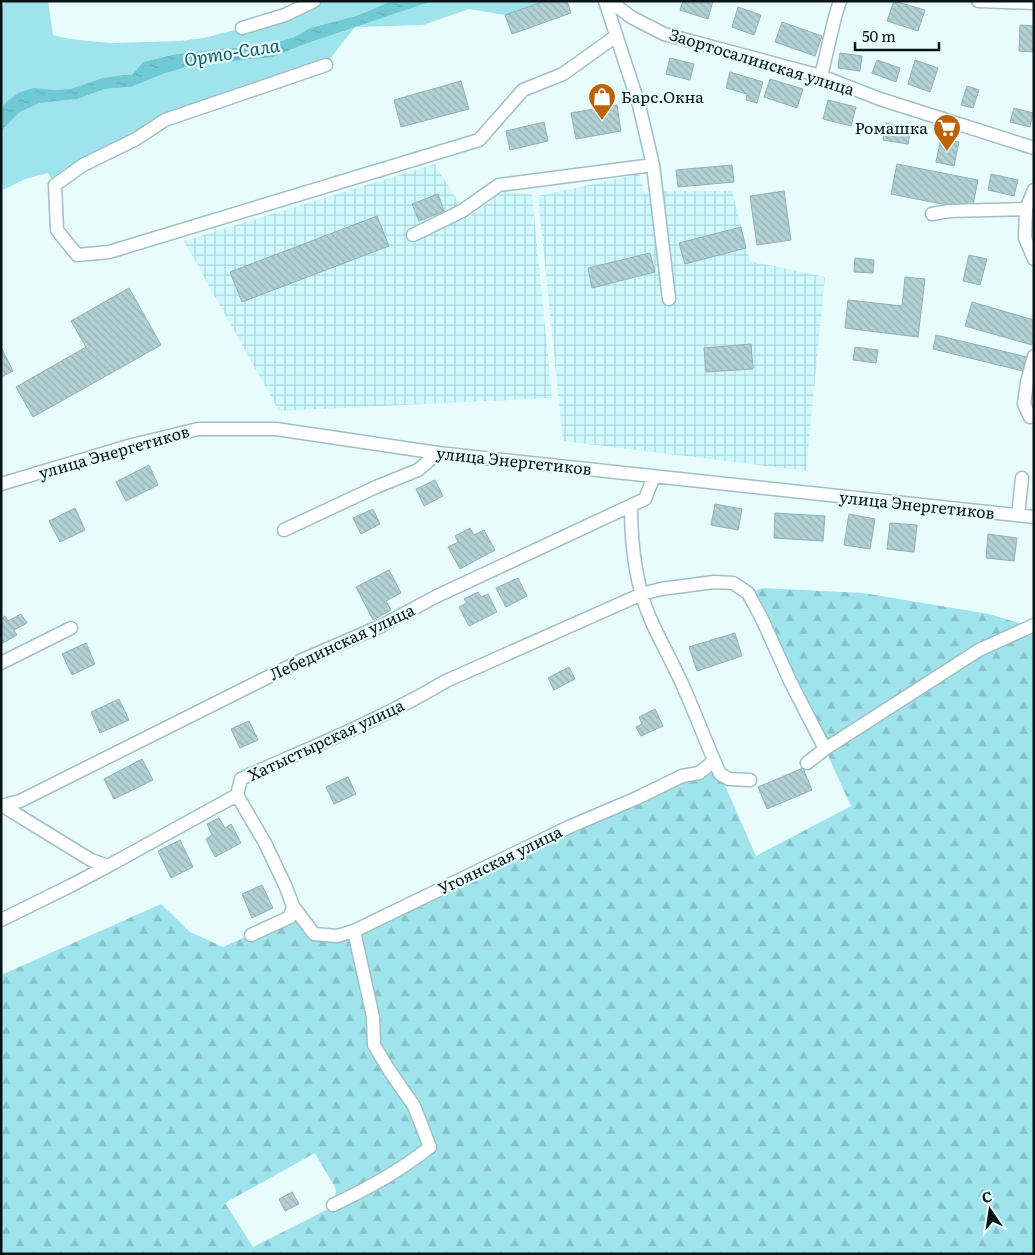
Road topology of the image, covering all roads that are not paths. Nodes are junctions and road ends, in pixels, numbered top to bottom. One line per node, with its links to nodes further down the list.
1 (314, 1): 7 (street)
2 (605, 1): 8 (street)
3 (610, 1): 10 (street, Заортосалинская улица)
4 (840, 1): 10 (street)
5 (978, 1): 6 (street)
6 (1034, 3)
7 (242, 28)
8 (616, 36): 9 (street); 12 (street)
9 (326, 65)
10 (821, 76): 11 (street, Заортосалинская улица)
11 (1034, 148)
12 (653, 165): 16 (street); 18 (street)
13 (1034, 190): 14 (street)
14 (1026, 209): 15 (street); 17 (street)
15 (932, 214)
16 (413, 235)
17 (1033, 256)
18 (669, 298)
19 (1034, 356): 20 (street)
20 (1030, 417)
21 (438, 453): 22 (street, улица Энергетиков); 24 (street, улица Энергетиков); 28 (street)
22 (654, 476): 25 (street, Лебединская улица); 26 (street, улица Энергетиков)
23 (1022, 478): 26 (street)
24 (1, 484)
25 (631, 506): 29 (street); 38 (street, Лебединская улица)
26 (1018, 515): 27 (street, улица Энергетиков)
27 (1034, 517)
28 (284, 530)
29 (642, 594): 33 (street); 34 (street); 37 (street, Хатыстырская улица)
30 (1034, 625): 33 (street)
31 (71, 628): 32 (street)
32 (1, 663)
33 (825, 749): 35 (street)
34 (714, 761): 36 (street); 42 (street, Угоянская улица)
35 (807, 763)
36 (750, 780)
37 (237, 796): 39 (street, Хатыстырская улица); 40 (street)
38 (2, 806): 39 (street)
39 (108, 866): 41 (street, Хатыстырская улица)
40 (293, 906): 42 (street, Угоянская улица); 43 (street)
41 (1, 920)
42 (354, 931): 44 (street)
43 (251, 935)
44 (333, 1206)

